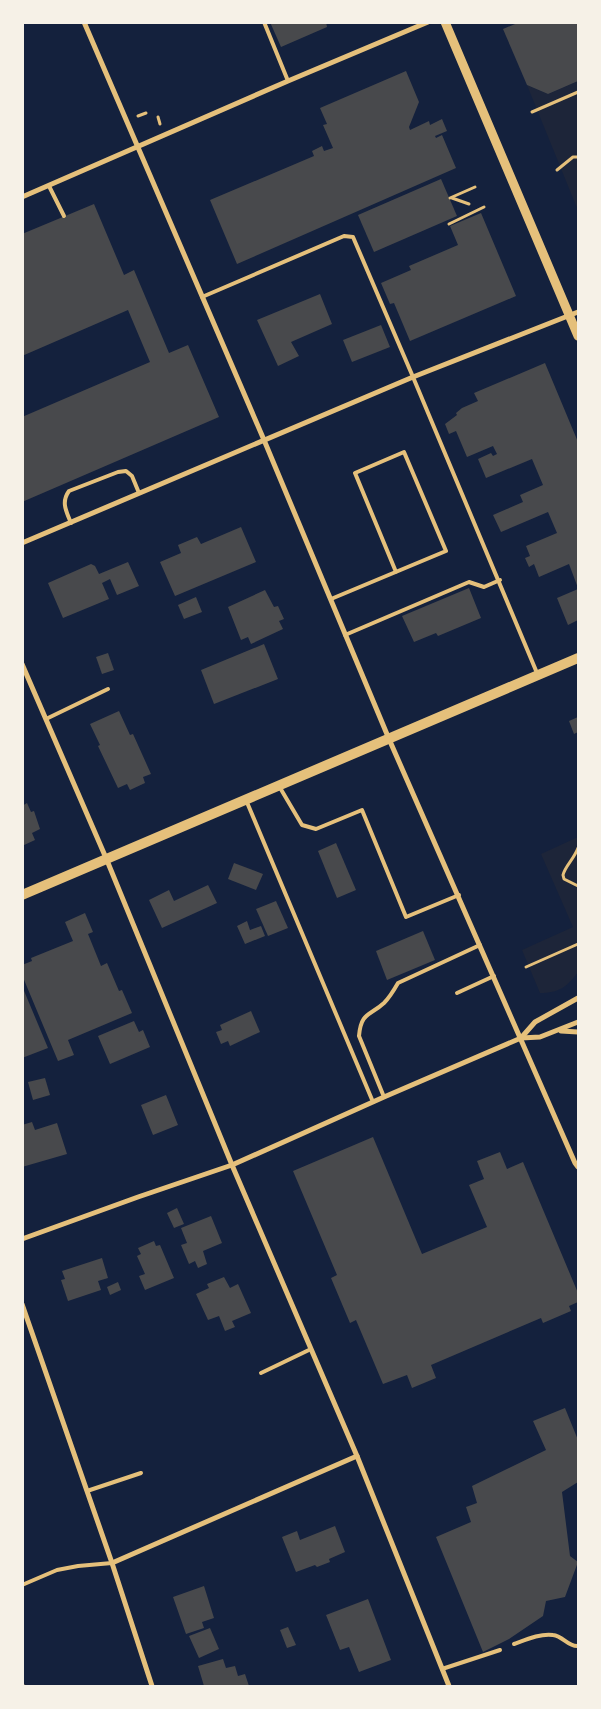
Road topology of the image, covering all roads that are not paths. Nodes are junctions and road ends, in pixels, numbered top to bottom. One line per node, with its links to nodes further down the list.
1 (84, 22): 6 (street)
2 (264, 22): 5 (lane)
3 (428, 22): 5 (street)
4 (446, 22): 11 (street)
5 (288, 81): 6 (street)
6 (137, 147): 7 (street); 10 (street)
7 (49, 186): 8 (street); 9 (lane)
8 (22, 197)
9 (64, 216)
10 (202, 298): 13 (lane); 14 (street)
11 (574, 314): 12 (street); 13 (street)
12 (578, 336)
13 (413, 376): 14 (street); 19 (lane)
14 (264, 440): 15 (street); 20 (street)
15 (139, 493): 16 (street); 16 (lane)
16 (71, 523): 17 (street)
17 (22, 543)
18 (396, 572): 18 (lane); 20 (lane)
19 (500, 580): 21 (lane); 24 (lane)
20 (331, 599): 21 (street)
21 (346, 635): 27 (street)
22 (578, 658): 24 (main road)
23 (22, 664): 26 (street)
24 (538, 675): 27 (main road)
25 (108, 689): 26 (lane)
26 (46, 719): 30 (street)
27 (389, 739): 28 (main road); 32 (street)
28 (279, 786): 29 (main road); 32 (lane)
29 (246, 800): 30 (main road); 42 (lane)
30 (106, 858): 31 (main road); 43 (street)
31 (22, 895)
32 (459, 895): 33 (street)
33 (481, 945): 34 (street); 41 (lane)
34 (494, 976): 35 (lane); 40 (street)
35 (457, 993)
36 (578, 998): 40 (street)
37 (578, 1022): 38 (street)
38 (558, 1030): 39 (street); 40 (street)
39 (578, 1032)
40 (521, 1038): 41 (street); 44 (street)
41 (384, 1096): 42 (street)
42 (373, 1102): 43 (street)
43 (232, 1165): 45 (street); 47 (street)
44 (578, 1166)
45 (22, 1239)
46 (22, 1304): 51 (street)
47 (311, 1349): 48 (lane); 49 (street)
48 (261, 1373)
49 (357, 1456): 52 (street); 57 (street)
50 (141, 1473): 51 (lane)
51 (87, 1492): 52 (street)
52 (112, 1563): 53 (lane); 58 (street)
53 (22, 1585)
54 (514, 1644): 55 (lane)
55 (578, 1646)
56 (500, 1650): 57 (lane)
57 (442, 1669): 59 (street)
58 (152, 1686)
59 (447, 1686)

